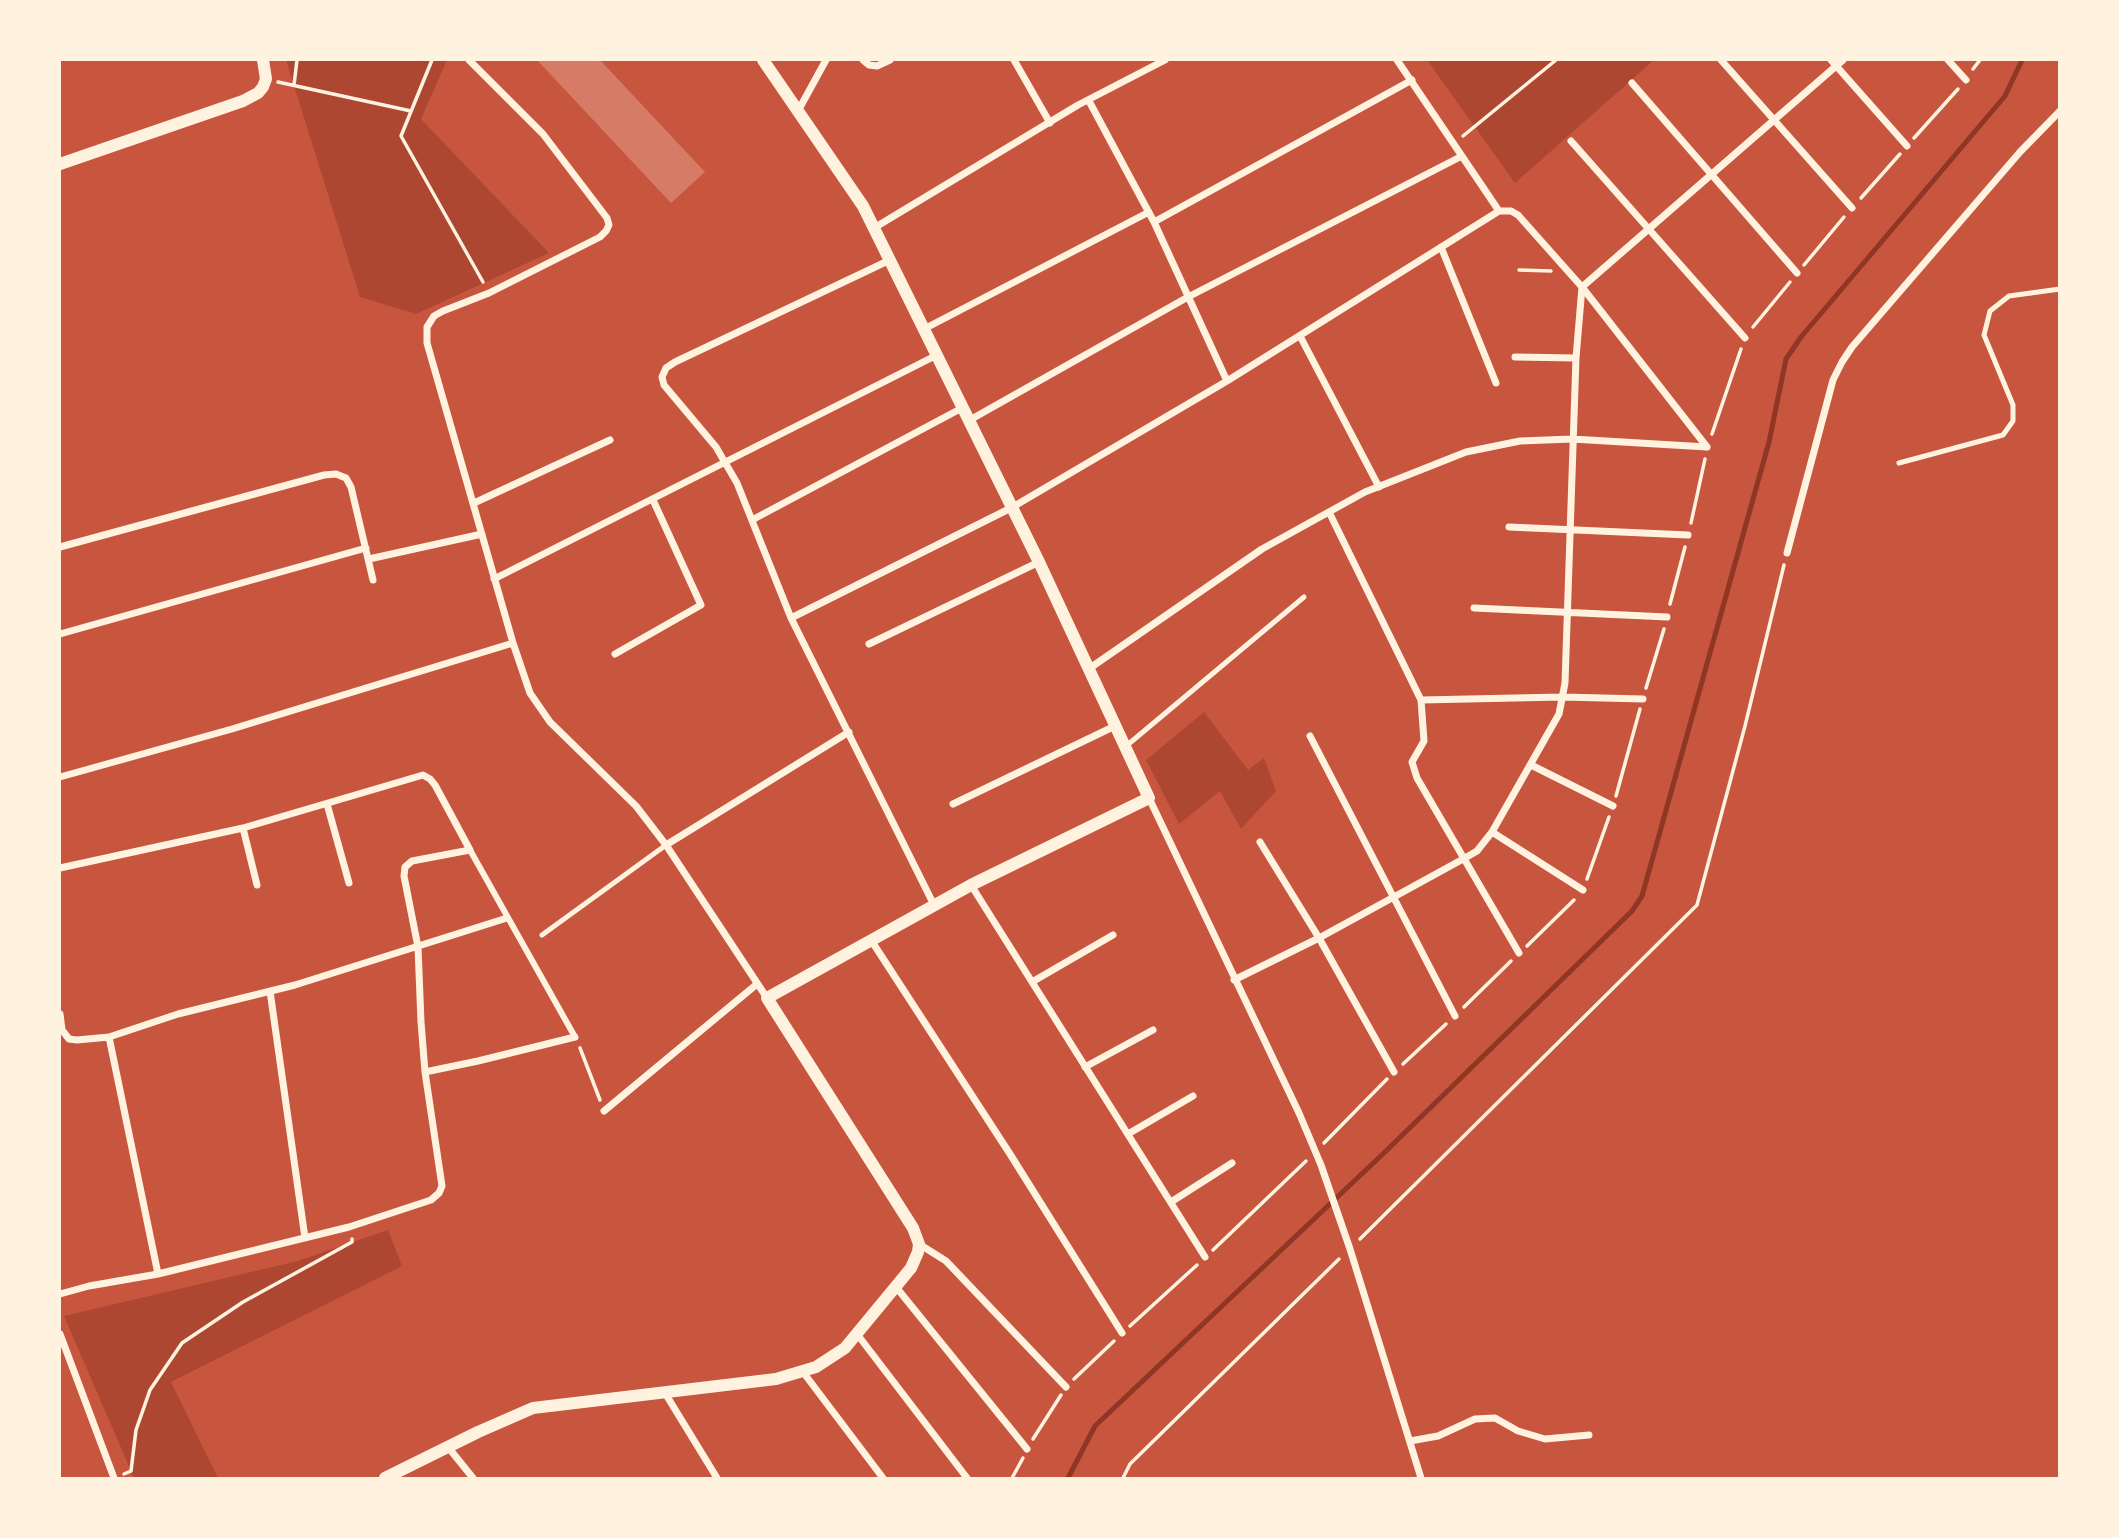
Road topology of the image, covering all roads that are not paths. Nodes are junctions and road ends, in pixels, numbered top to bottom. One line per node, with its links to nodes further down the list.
1 (263, 60): 25 (street)
2 (469, 60): 55 (street)
3 (763, 60): 18 (street)
4 (826, 60): 18 (street)
5 (863, 60): 6 (street)
6 (890, 60)
7 (1014, 60): 21 (street)
8 (1165, 60): 17 (street)
9 (1397, 60): 14 (street)
10 (1721, 60): 20 (street)
11 (1843, 60): 13 (street)
12 (1948, 60): 15 (street)
13 (1833, 63): 20 (street); 23 (street)
14 (1412, 80): 24 (street); 30 (street)
15 (1966, 80)
16 (1632, 83): 26 (street)
17 (1089, 100): 21 (street); 29 (street)
18 (797, 111): 31 (street)
19 (2060, 111): 65 (street)
20 (1775, 119): 26 (street); 27 (street)
21 (1049, 123): 31 (street)
22 (1571, 141): 32 (street)
23 (1907, 146)
24 (1462, 156): 28 (street); 38 (street)
25 (60, 164)
26 (1713, 174): 32 (street); 35 (street)
27 (1852, 208)
28 (1499, 211): 33 (street); 36 (street)
29 (1149, 212): 30 (street); 39 (street)
30 (1154, 222): 38 (street)
31 (874, 228): 34 (street)
32 (1648, 229): 36 (street); 41 (street)
33 (1441, 247): 40 (street); 46 (street)
34 (890, 260): 39 (street); 51 (street)
35 (1797, 273)
36 (1583, 287): 44 (street); 49 (street)
37 (2060, 289): 52 (lane)
38 (1188, 297): 45 (street); 48 (street)
39 (924, 329): 42 (street)
40 (1300, 336): 45 (street); 53 (street)
41 (1745, 338)
42 (937, 355): 47 (street); 51 (street)
43 (1515, 357): 44 (street)
44 (1576, 358): 49 (street)
45 (1227, 381): 56 (street)
46 (1496, 383)
47 (962, 408): 48 (street); 58 (street)
48 (968, 421): 56 (street)
49 (1572, 439): 53 (street); 60 (street)
50 (610, 440): 55 (street)
51 (725, 463): 54 (street); 58 (street)
52 (1899, 463)
53 (1380, 487): 57 (street)
54 (653, 500): 68 (street); 78 (street)
55 (474, 503): 61 (street)
56 (1011, 508): 67 (street); 74 (street)
57 (1329, 512): 79 (street); 82 (street)
58 (752, 520): 74 (street)
59 (1509, 527): 60 (street)
60 (1569, 530): 62 (street); 72 (street)
61 (482, 534): 66 (street); 68 (street)
62 (1688, 536)
63 (60, 547): 64 (street)
64 (366, 548): 66 (street); 75 (street)
65 (1787, 553)
66 (369, 559): 69 (street)
67 (1039, 562): 77 (street); 79 (street)
68 (494, 579): 76 (street)
69 (373, 580)
70 (1304, 597): 86 (lane)
71 (1474, 608): 72 (street)
72 (1567, 612): 73 (street); 80 (street)
73 (1667, 617)
74 (791, 618): 84 (street)
75 (60, 634)
76 (513, 643): 88 (street); 96 (street)
77 (869, 644)
78 (615, 653)
79 (1090, 668): 83 (street)
80 (1562, 697): 81 (street); 82 (street); 87 (street)
81 (1643, 699)
82 (1421, 700): 98 (street)
83 (1115, 726): 86 (street); 91 (street)
84 (849, 732): 96 (street); 105 (street)
85 (1310, 736): 104 (street)
86 (1125, 747): 89 (street)
87 (1531, 765): 92 (street); 94 (street)
88 (60, 777)
89 (1149, 798): 102 (street); 113 (street)
90 (327, 804): 93 (street); 97 (street); 100 (street)
91 (953, 804)
92 (1613, 806)
93 (243, 828): 99 (street); 101 (street)
94 (1492, 832): 98 (street); 103 (street)
95 (1260, 842): 109 (street)
96 (666, 845): 107 (lane); 115 (street)
97 (471, 850): 106 (street); 111 (street)
98 (1464, 859): 104 (street); 112 (street)
99 (60, 868)
100 (349, 883)
101 (257, 885)
102 (971, 885): 105 (street); 114 (street)
103 (1583, 890)
104 (1393, 897): 109 (street); 119 (street)
105 (934, 905): 110 (street)
106 (507, 918): 111 (street); 122 (street)
107 (542, 935)
108 (1113, 935): 114 (street)
109 (1319, 938): 113 (street); 125 (street)
110 (871, 939): 117 (street); 137 (street)
111 (418, 947): 116 (street); 124 (street)
112 (1519, 953)
113 (1234, 979): 144 (street)
114 (1032, 982): 123 (street)
115 (757, 984): 117 (street); 127 (street)
116 (270, 991): 121 (street); 131 (street)
117 (767, 998): 132 (street)
118 (60, 1014): 121 (street)
119 (1455, 1016)
120 (1153, 1030): 123 (street)
121 (109, 1037): 134 (street)
122 (575, 1037): 124 (street)
123 (1085, 1067): 128 (street)
124 (425, 1072): 131 (street)
125 (1394, 1072)
126 (1193, 1096): 128 (street)
127 (604, 1111)
128 (1128, 1134): 130 (street)
129 (1232, 1163): 130 (street)
130 (1171, 1202): 133 (street)
131 (305, 1238): 134 (street)
132 (919, 1244): 135 (street); 141 (street)
133 (1205, 1257)
134 (158, 1274): 136 (street)
135 (896, 1287): 139 (street); 146 (street)
136 (60, 1294)
137 (1122, 1333)
138 (60, 1334): 147 (street)
139 (858, 1334): 140 (street); 152 (street)
140 (803, 1372): 142 (street); 151 (street)
141 (1066, 1387)
142 (665, 1393): 145 (street); 150 (street)
143 (1589, 1435): 144 (street)
144 (1410, 1441): 153 (street)
145 (448, 1447): 148 (street); 149 (street)
146 (1027, 1449)
147 (115, 1479)
148 (385, 1479)
149 (473, 1479)
150 (717, 1479)
151 (883, 1479)
152 (967, 1479)
153 (1421, 1479)

